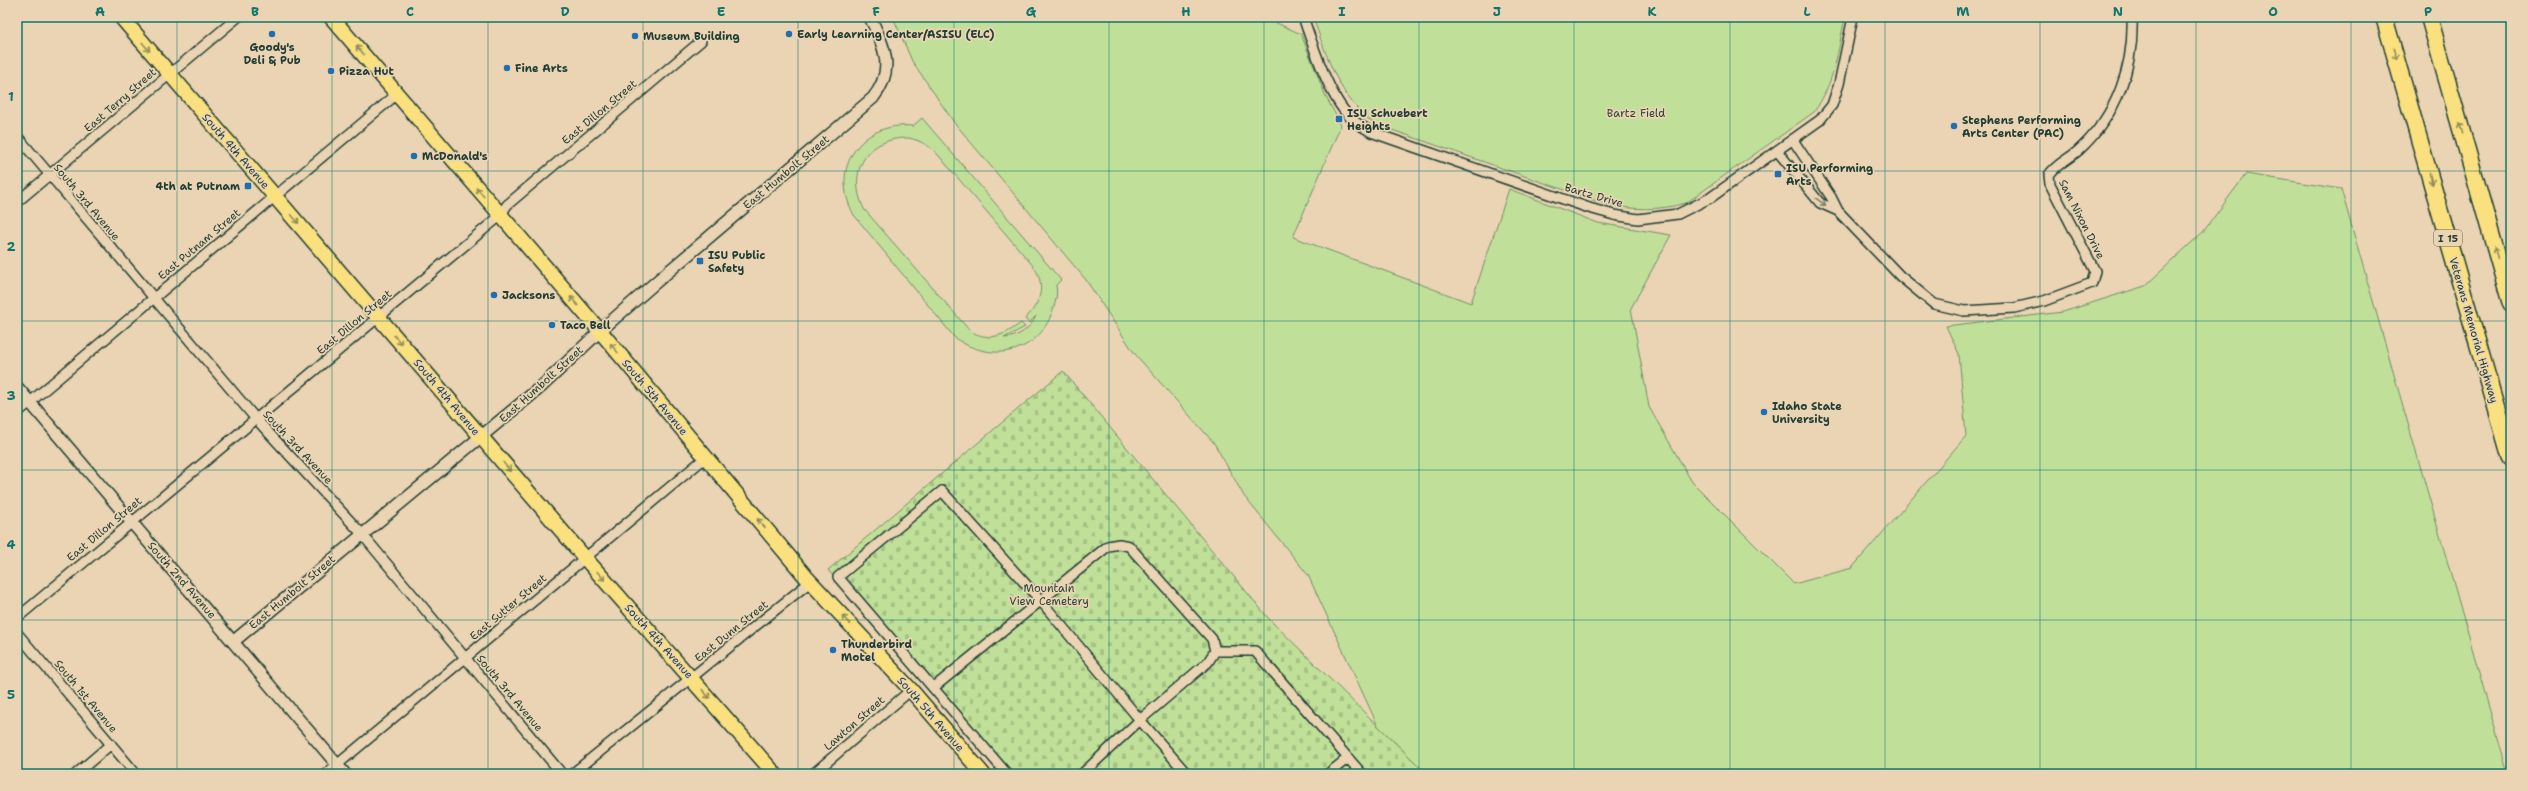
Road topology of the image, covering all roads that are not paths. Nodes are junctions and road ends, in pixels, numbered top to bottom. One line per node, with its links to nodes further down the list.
1 (121, 17): 11 (main road, South 4th Avenue, one-way to 11)
2 (238, 17): 11 (street, East Terry Street)
3 (331, 17): 12 (main road, South 5th Avenue, one-way to 3)
4 (870, 17): 24 (street, East Humbolt Street)
5 (1303, 17): 15 (street, Bartz Drive)
6 (1853, 17): 14 (street, Bartz Drive)
7 (2132, 17): 19 (street, Sam Nixon Drive)
8 (2384, 17): 31 (highway, Veterans Memorial Highway / I 15, one-way to 31)
9 (2429, 17): 22 (highway, one-way to 9)
10 (701, 41): 20 (street, East Dillon Street)
11 (169, 74): 16 (street, East Terry Street); 17 (main road, South 4th Avenue)
12 (397, 94): 17 (street, East Putnam Street); 20 (main road, South 5th Avenue, one-way to 12)
13 (17, 136): 16 (street, South 3rd Avenue)
14 (1793, 140): 15 (street, Bartz Drive); 19 (street, Sam Nixon Drive)
15 (1778, 152): 19 (street, Sam Nixon Drive, one-way to 19)
16 (49, 175): 18 (street, East Terry Street); 21 (street, South 3rd Avenue)
17 (275, 196): 21 (street, East Putnam Street); 23 (main road, South 4th Avenue, one-way to 23)
18 (17, 202)
19 (1838, 211)
20 (500, 216): 23 (street, East Dillon Street); 24 (main road, South 5th Avenue, one-way to 20)
21 (154, 298): 26 (street, East Putnam Street); 28 (street, South 3rd Avenue)
22 (2511, 304)
23 (378, 317): 28 (street, East Dillon Street); 29 (main road, South 4th Avenue, one-way to 29)
24 (600, 331): 29 (street, East Humbolt Street); 30 (main road, South 5th Avenue, one-way to 24)
25 (17, 387): 26 (street, South 2nd Avenue)
26 (30, 402): 27 (street, East Putnam Street); 32 (street, South 2nd Avenue)
27 (17, 413)
28 (256, 419): 32 (street, East Dillon Street); 33 (street, South 3rd Avenue)
29 (481, 438): 33 (street, East Humbolt Street); 34 (main road, South 4th Avenue, one-way to 34)
30 (706, 457): 34 (street, East Sutter Street); 35 (main road, South 5th Avenue, one-way to 30)
31 (2511, 459)
32 (132, 522): 37 (street, East Dillon Street); 39 (street, South 2nd Avenue)
33 (362, 534): 39 (street, East Humbolt Street); 41 (street, South 3rd Avenue)
34 (585, 558): 41 (street, East Sutter Street); 42 (main road, South 4th Avenue, one-way to 42)
35 (810, 582): 42 (street, East Dunn Street); 44 (main road, South 5th Avenue, one-way to 35)
36 (1041, 601): 40 (street); 43 (street); 43 (street); 45 (street)
37 (17, 618)
38 (17, 634): 46 (street, South 1st Avenue)
39 (234, 641): 48 (street, South 2nd Avenue)
40 (1215, 651): 45 (street); 47 (street)
41 (465, 658): 48 (street, East Sutter Street); 53 (street, South 3rd Avenue)
42 (692, 678): 54 (street, East Dunn Street); 55 (main road, South 4th Avenue, one-way to 55)
43 (933, 688): 58 (street)
44 (911, 690): 56 (street, Lawton Street); 57 (main road, South 5th Avenue)
45 (1140, 720): 59 (street); 60 (street)
46 (111, 744): 49 (street); 50 (street, South 1st Avenue)
47 (1348, 758): 61 (street); 62 (street)
48 (337, 764): 51 (street, East Sutter Street); 52 (street, South 2nd Avenue)
49 (76, 774)
50 (136, 774)
51 (326, 774)
52 (346, 774)
53 (562, 774)
54 (572, 774)
55 (775, 774)
56 (813, 774)
57 (983, 774)
58 (1007, 774)
59 (1082, 774)
60 (1187, 774)
61 (1328, 774)
62 (1362, 774)

